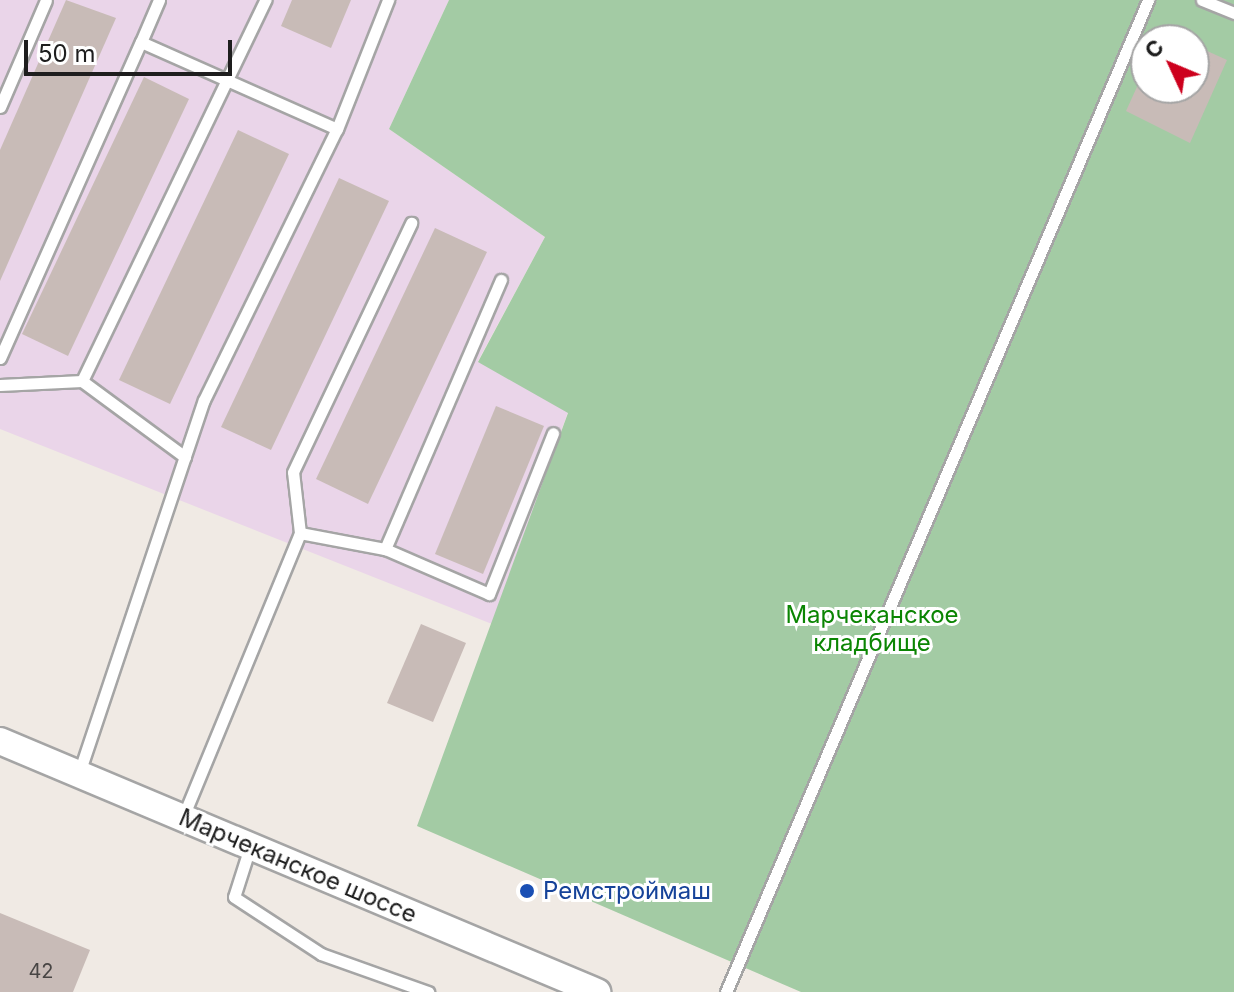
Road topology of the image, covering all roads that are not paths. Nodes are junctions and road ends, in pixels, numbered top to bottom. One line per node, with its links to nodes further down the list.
1 (46, 0): 10 (lane)
2 (159, 0): 8 (lane)
3 (265, 0): 9 (lane)
4 (388, 0): 11 (lane)
5 (1148, 0): 27 (lane)
6 (1202, 0): 7 (lane)
7 (1234, 13)
8 (141, 42): 9 (lane); 14 (lane)
9 (230, 81): 11 (lane); 15 (lane)
10 (0, 107)
11 (337, 129): 18 (lane)
12 (411, 223): 19 (lane)
13 (501, 280): 20 (lane)
14 (0, 358)
15 (82, 381): 16 (lane); 18 (lane)
16 (0, 385)
17 (553, 433): 20 (lane)
18 (185, 457): 22 (lane)
19 (300, 533): 20 (lane); 23 (lane)
20 (385, 549)
21 (0, 741): 22 (street, Марчеканское шоссе)
22 (79, 774): 23 (street, Марчеканское шоссе)
23 (183, 818): 24 (street, Марчеканское шоссе)
24 (250, 846): 25 (lane); 26 (street, Марчеканское шоссе)
25 (428, 992)
26 (597, 992)
27 (726, 992)

